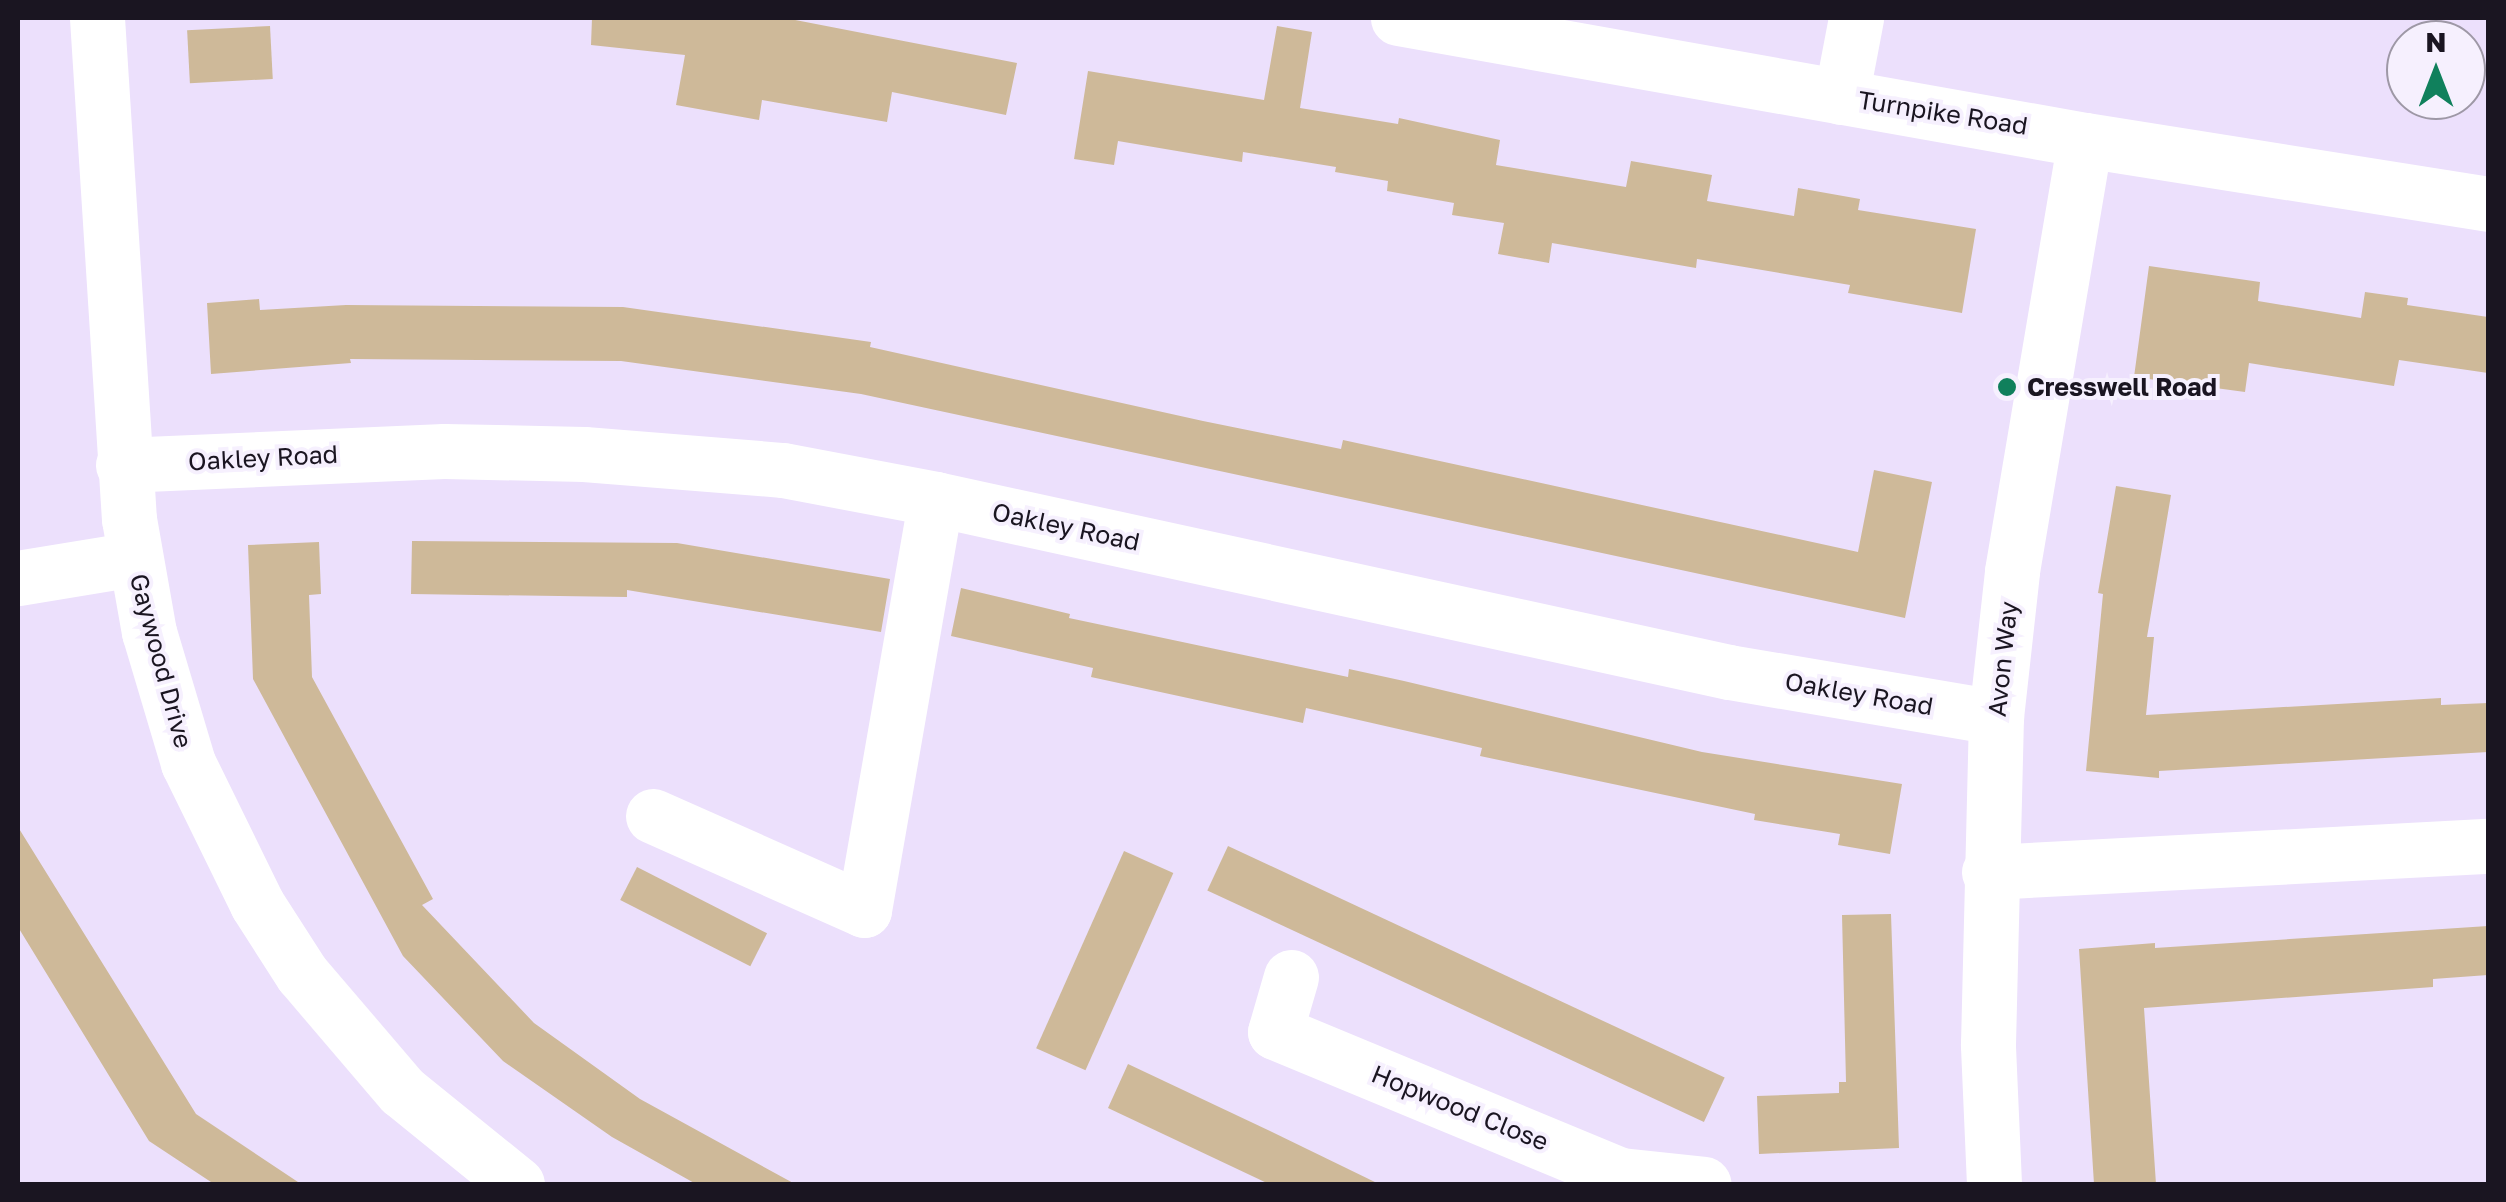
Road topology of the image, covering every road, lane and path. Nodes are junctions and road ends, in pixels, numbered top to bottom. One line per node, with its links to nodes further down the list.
1 (96, 18): 7 (street, Gaywood Drive)
2 (1398, 18): 4 (street, Turnpike Road)
3 (1856, 18): 4 (street)
4 (1841, 97): 5 (street, Turnpike Road)
5 (2085, 140): 6 (street, Turnpike Road); 11 (street, Avon Way)
6 (2488, 204)
7 (123, 465): 8 (street, Oakley Road); 9 (street, Gaywood Drive)
8 (936, 499): 11 (street, Oakley Road); 12 (street)
9 (134, 560): 10 (street); 16 (street, Gaywood Drive)
10 (18, 578)
11 (1996, 717): 14 (street, Avon Way)
12 (652, 816)
13 (2488, 846): 14 (street)
14 (1989, 872): 18 (street, Avon Way)
15 (1291, 977): 17 (street, Hopwood Close)
16 (518, 1184)
17 (1704, 1184)
18 (1994, 1184)

